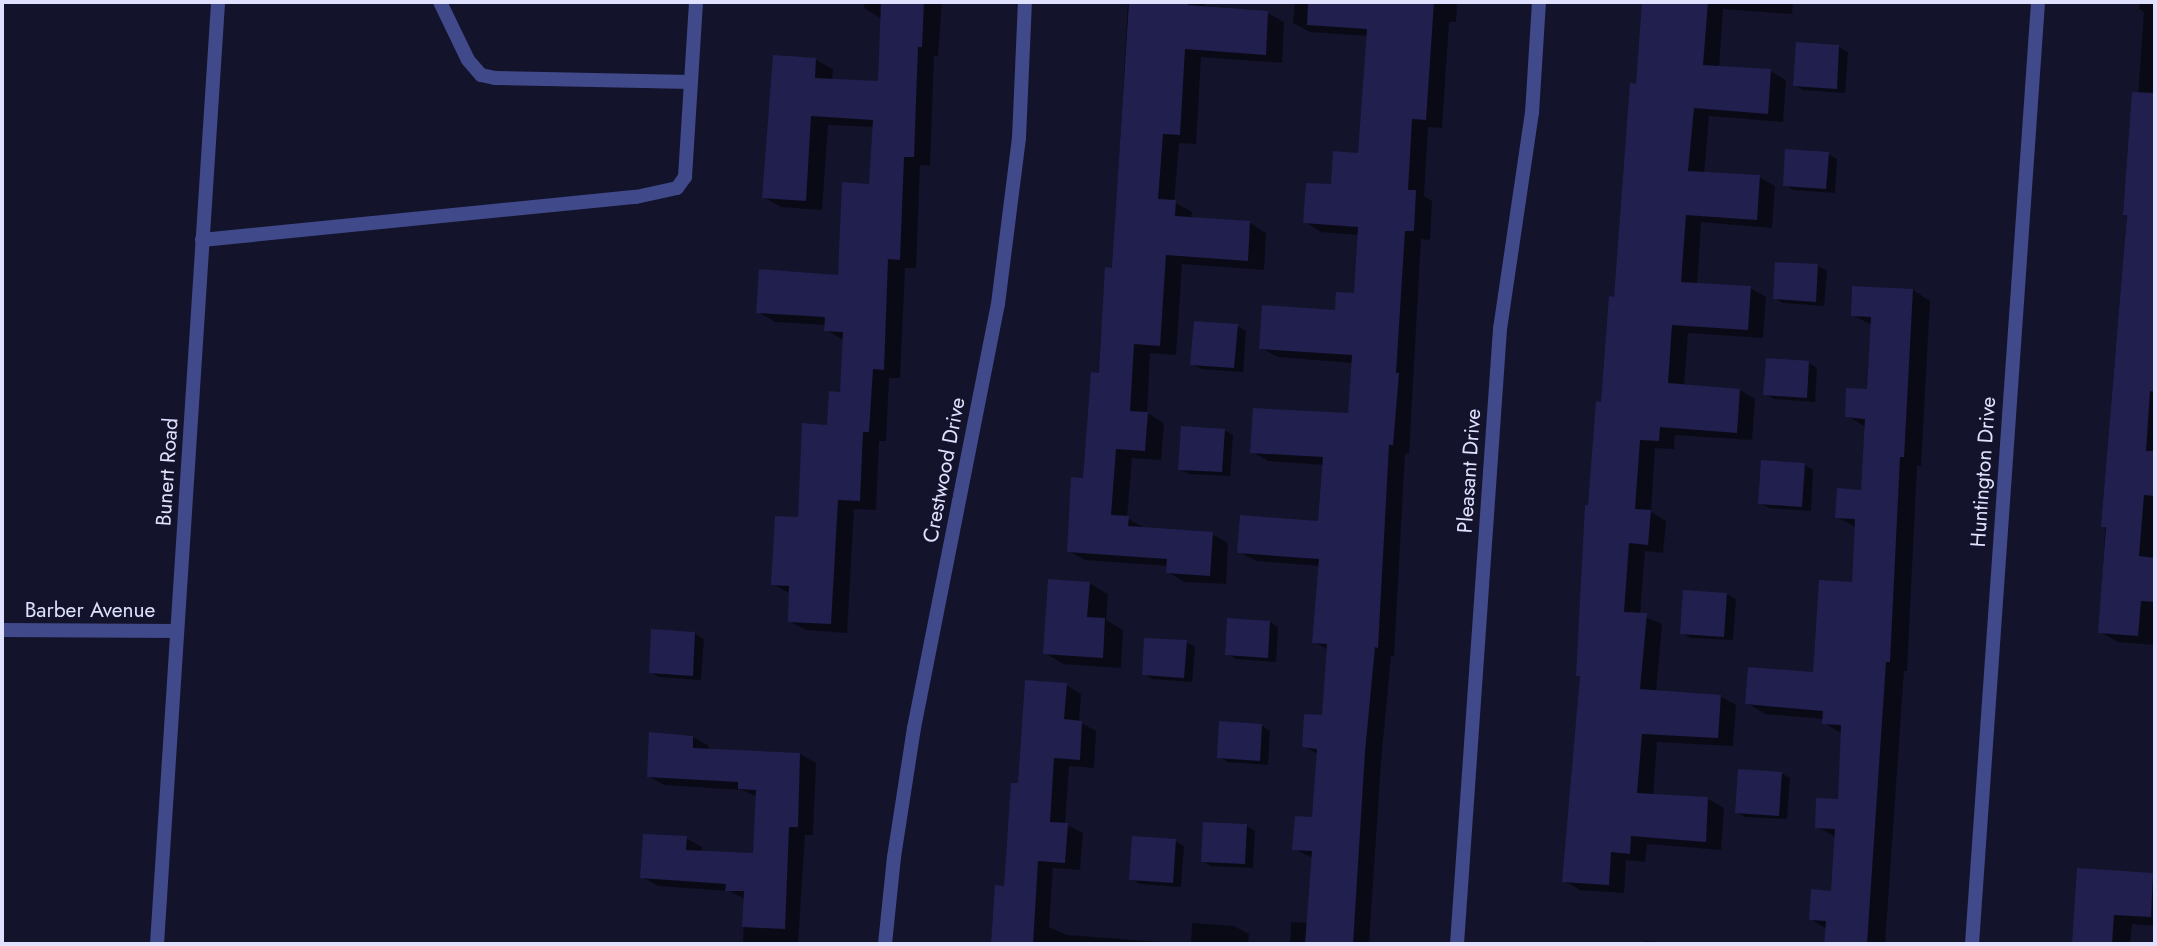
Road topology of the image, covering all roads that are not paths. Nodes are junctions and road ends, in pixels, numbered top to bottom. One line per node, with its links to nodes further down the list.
1 (218, 2): 8 (street, Bunert Road)
2 (440, 2): 7 (street)
3 (696, 2): 7 (street)
4 (1025, 2): 12 (street, Crestwood Drive)
5 (1539, 2): 13 (street, Pleasant Drive)
6 (2038, 2): 14 (street, Huntington Drive)
7 (691, 82): 8 (street)
8 (202, 240): 10 (street, Bunert Road)
9 (2, 630): 10 (street, Barber Avenue)
10 (177, 631): 11 (street, Bunert Road)
11 (157, 944)
12 (885, 944)
13 (1457, 944)
14 (1972, 944)

